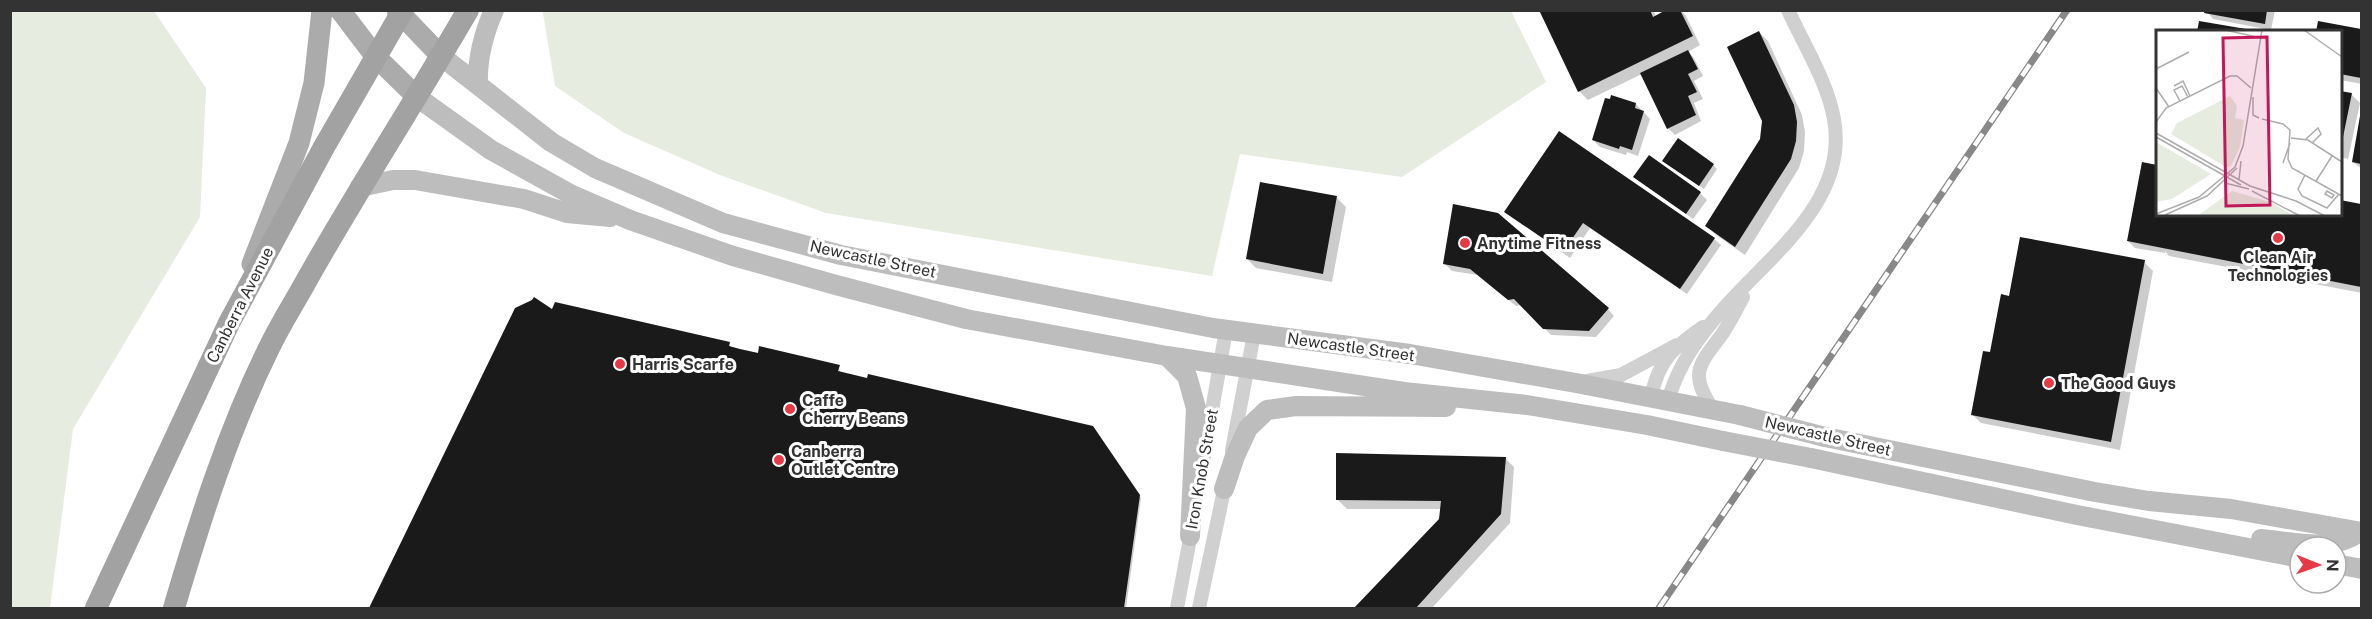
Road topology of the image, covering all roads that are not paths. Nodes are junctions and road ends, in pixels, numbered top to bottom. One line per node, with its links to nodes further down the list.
1 (322, 10): 15 (main road)
2 (340, 10): 7 (main road)
3 (468, 10): 8 (highway)
4 (494, 10): 9 (main road)
5 (1788, 10): 13 (street)
6 (400, 12): 7 (highway, Canberra Avenue); 8 (main road, Newcastle Street)
7 (375, 56): 10 (main road); 15 (highway, Canberra Avenue)
8 (441, 56): 9 (main road, Newcastle Street); 10 (highway)
9 (478, 86): 16 (main road, Newcastle Street)
10 (417, 97): 11 (highway); 12 (main road, Newcastle Street)
11 (360, 187): 12 (main road); 33 (highway)
12 (630, 220): 19 (main road, Newcastle Street)
13 (1753, 279): 14 (street); 25 (street)
14 (1712, 321): 18 (street); 23 (street)
15 (230, 323): 32 (highway, Canberra Avenue)
16 (1226, 330): 17 (main road, Newcastle Street); 20 (street, Iron Knob Street)
17 (1254, 334): 21 (street, Iron Knob Street); 22 (main road, Newcastle Street)
18 (1677, 345): 22 (street); 23 (street)
19 (1167, 356): 20 (main road, Newcastle Street); 29 (main road)
20 (1220, 365): 21 (main road, Newcastle Street); 29 (street, Iron Knob Street)
21 (1249, 369): 24 (main road, Newcastle Street); 27 (street, Iron Knob Street)
22 (1576, 383): 23 (main road, Newcastle Street)
23 (1659, 399): 25 (main road, Newcastle Street); 26 (main road)
24 (1527, 405): 26 (main road, Newcastle Street); 27 (main road)
25 (1713, 410): 28 (main road, Newcastle Street, bridge)
26 (1654, 427): 30 (main road, Newcastle Street, bridge)
27 (1224, 489): 35 (street, Iron Knob Street)
28 (2361, 533): 30 (main road)
29 (1190, 536): 34 (street, Iron Knob Street)
30 (2196, 538): 31 (main road, Newcastle Street)
31 (2288, 556)
32 (96, 609)
33 (174, 609)
34 (1177, 609)
35 (1198, 609)

